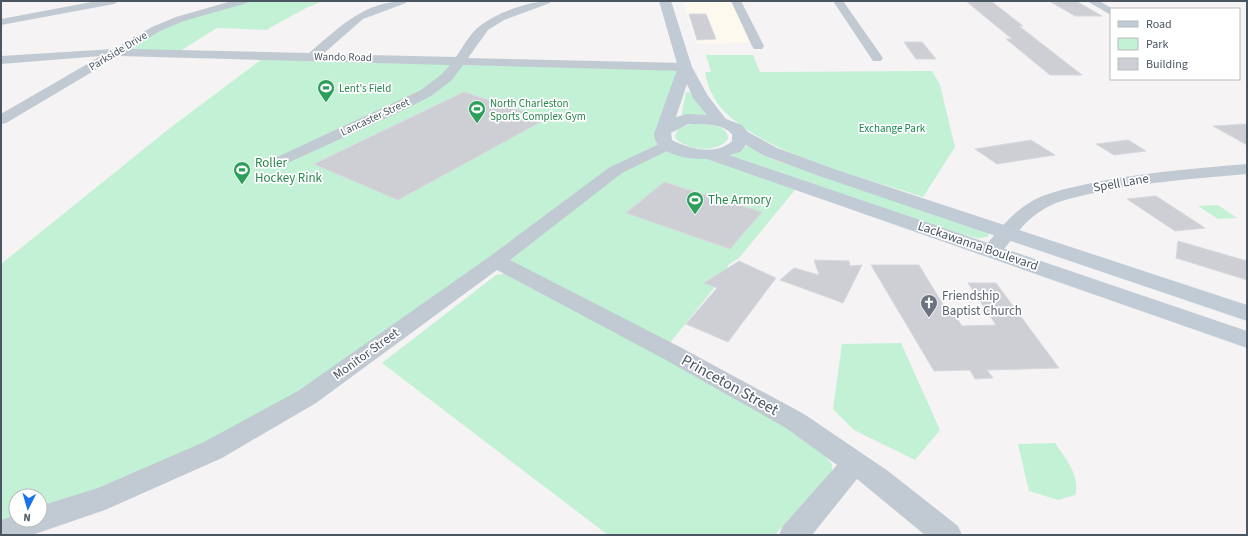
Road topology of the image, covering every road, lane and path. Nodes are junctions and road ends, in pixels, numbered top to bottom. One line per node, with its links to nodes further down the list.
1 (75, 1): 11 (street)
2 (114, 1): 11 (street)
3 (243, 1): 14 (street, Parkside Drive)
4 (402, 1): 15 (street)
5 (546, 1): 18 (street, Lancaster Street)
6 (665, 1): 19 (street)
7 (736, 1): 13 (street)
8 (838, 1): 16 (street)
9 (1092, 1): 10 (street)
10 (1110, 11)
11 (42, 14): 12 (street)
12 (1, 22)
13 (758, 46)
14 (118, 52): 15 (street, Wando Road); 17 (street, Wando Road); 20 (street, Parkside Drive)
15 (312, 57): 18 (street, Wando Road)
16 (877, 58)
17 (1, 60)
18 (460, 60): 19 (street, Wando Road); 25 (street, Lancaster Street)
19 (686, 67): 21 (street); 23 (street)
20 (1, 120)
21 (720, 121): 22 (street, Lackawanna Boulevard); 23 (street)
22 (740, 135): 24 (street); 27 (street, Lackawanna Boulevard)
23 (666, 137): 24 (street); 29 (street, Monitor Street)
24 (708, 154): 28 (street, Lackawanna Boulevard)
25 (281, 161)
26 (1247, 169): 27 (street, Spell Lane)
27 (1008, 233): 28 (street, Spell Lane); 30 (street, Lackawanna Boulevard)
28 (992, 251): 31 (street, Lackawanna Boulevard)
29 (496, 261): 32 (street, Princeton Street); 33 (street, Monitor Street)
30 (1247, 313)
31 (1247, 340)
32 (854, 464): 36 (street); 37 (street, Princeton Street)
33 (48, 517)
34 (16, 528): 35 (street, Monitor Street)
35 (1, 533)
36 (794, 535)
37 (947, 535)

